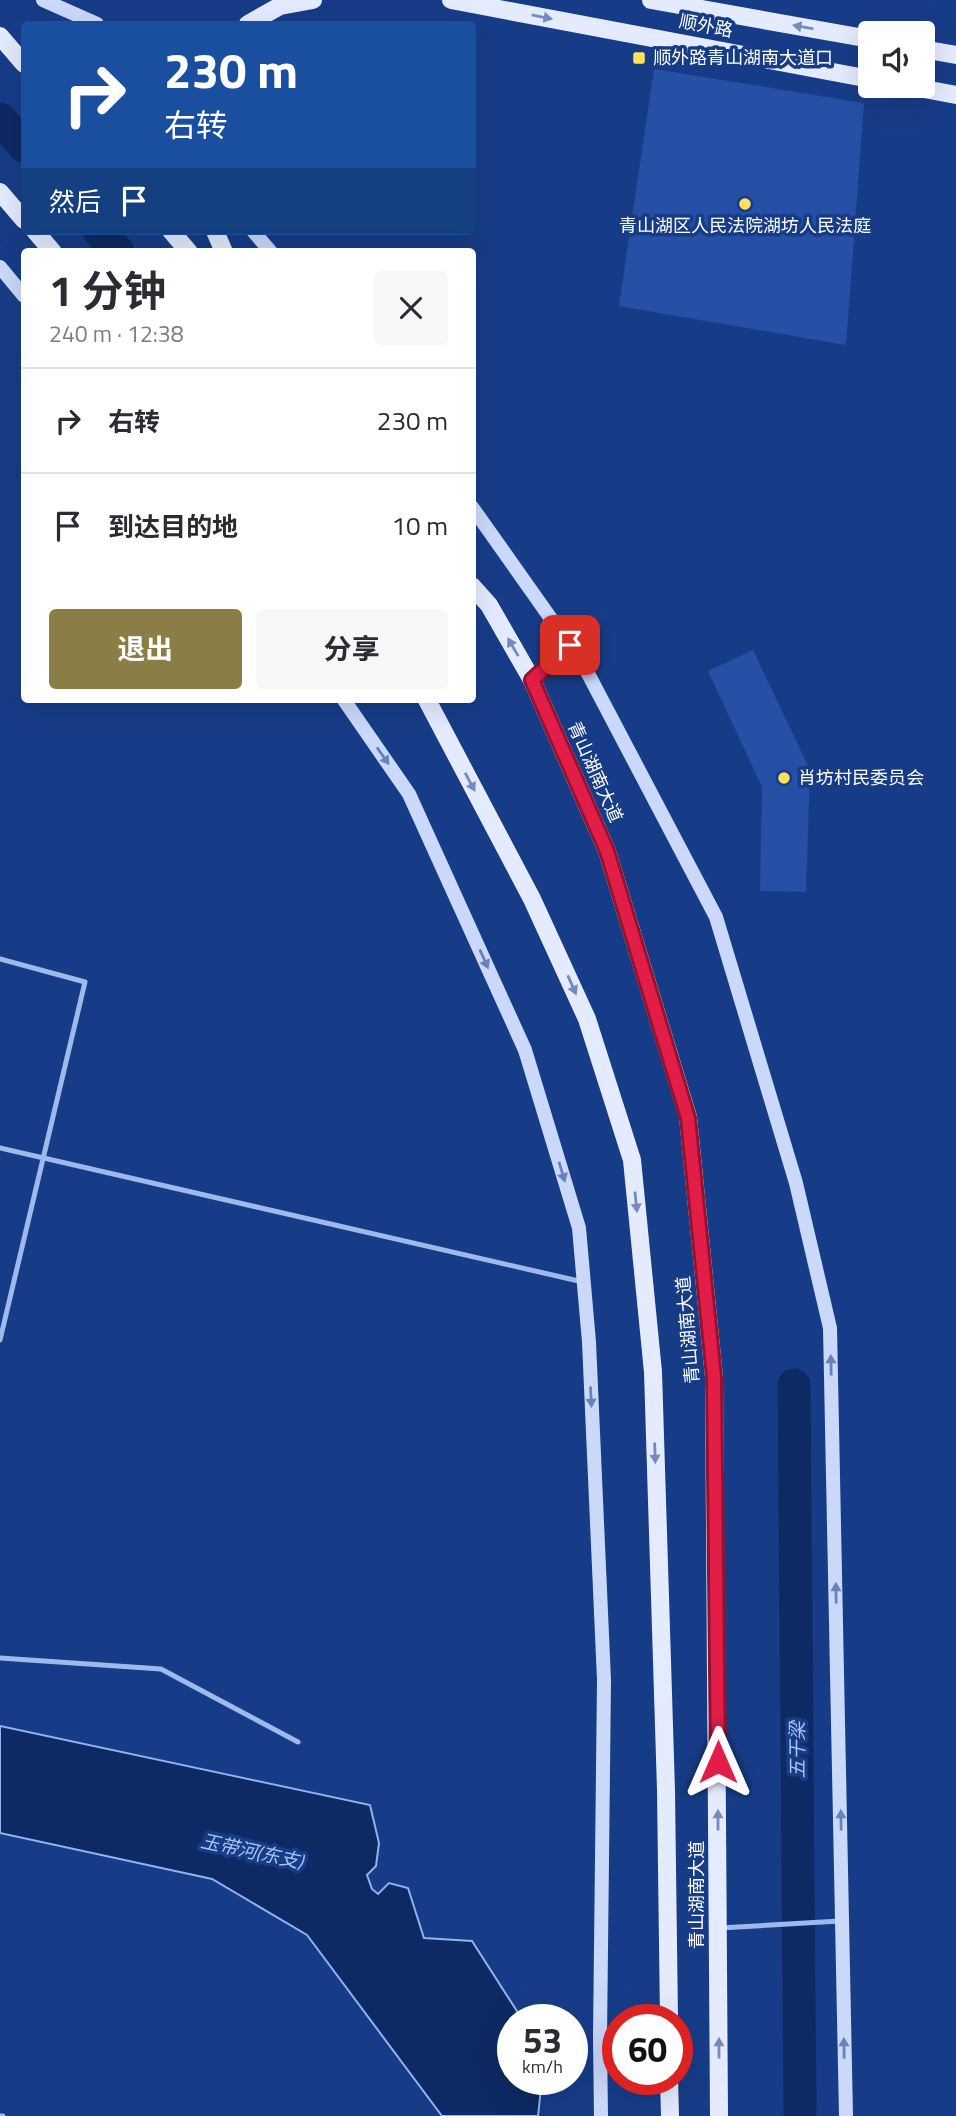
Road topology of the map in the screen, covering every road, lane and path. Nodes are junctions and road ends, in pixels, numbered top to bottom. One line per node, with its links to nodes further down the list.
1 (43, 0): 5 (main road)
2 (313, 0): 6 (main road)
3 (451, 0): 12 (main road, 顺外路, one-way to 12)
4 (652, 0): 8 (main road, 顺外路, one-way to 4)
5 (90, 21)
6 (253, 21)
7 (0, 36): 11 (main road)
8 (858, 37)
9 (935, 51): 10 (main road)
10 (956, 55)
11 (21, 60)
12 (858, 77)
13 (935, 91): 14 (main road)
14 (956, 95)
15 (0, 192): 16 (main road)
16 (21, 216)
17 (0, 267): 18 (main road)
18 (21, 292)
19 (476, 513): 21 (main road)
20 (476, 590): 22 (main road, 青山湖南大道, one-way to 20)
21 (570, 645): 22 (street); 32 (main road, one-way to 21)
22 (532, 680): 33 (main road, 青山湖南大道, one-way to 22)
23 (346, 703): 28 (main road, one-way to 28)
24 (428, 703): 34 (main road, 青山湖南大道, one-way to 34)
25 (0, 959): 27 (lane)
26 (0, 1148): 27 (lane)
27 (43, 1158): 28 (lane); 29 (lane)
28 (583, 1282): 36 (main road, one-way to 36)
29 (0, 1340)
30 (0, 1658): 31 (lane)
31 (298, 1742)
32 (839, 1921): 33 (lane); 39 (main road, one-way to 32)
33 (719, 1928): 38 (main road, 青山湖南大道, one-way to 33)
34 (669, 2004)
35 (669, 2095): 37 (main road)
36 (601, 2116)
37 (670, 2116)
38 (719, 2116)
39 (846, 2116)

